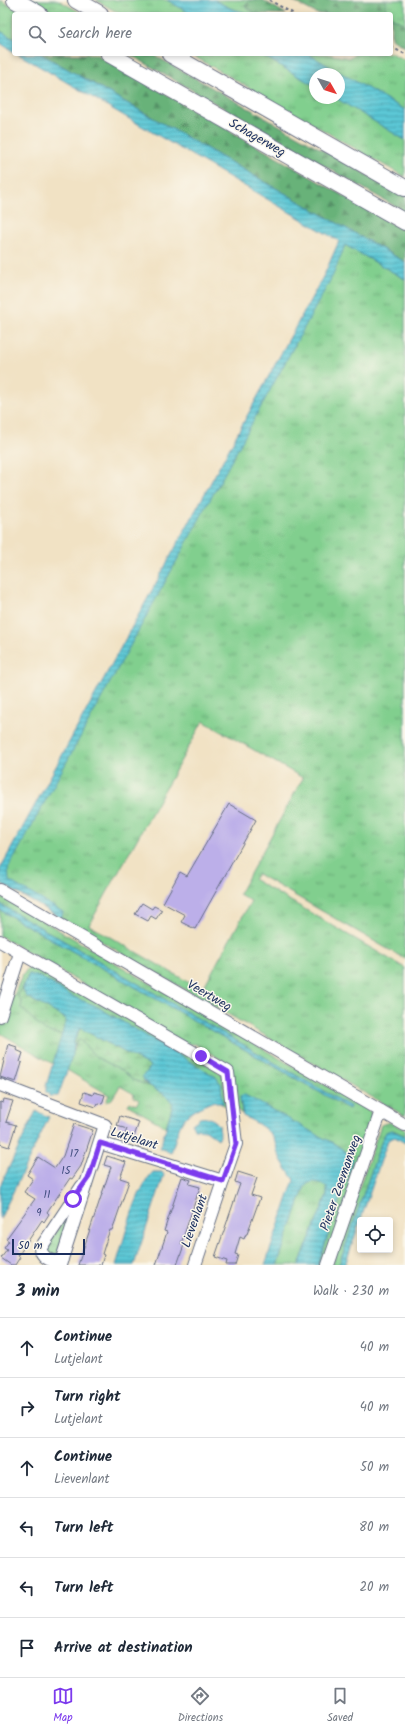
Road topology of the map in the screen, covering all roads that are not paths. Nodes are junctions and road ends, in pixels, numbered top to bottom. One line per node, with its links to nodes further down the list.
1 (14, 0): 3 (main road)
2 (76, 0): 4 (main road)
3 (35, 12)
4 (97, 12)
5 (113, 56): 8 (main road, Schagerweg)
6 (174, 56): 7 (main road)
7 (405, 188)
8 (405, 222)
9 (0, 890): 14 (street, Veertweg)
10 (0, 941): 11 (street)
11 (20, 953): 12 (street); 19 (street)
12 (0, 1016)
13 (0, 1086): 16 (street, Lutjelant)
14 (381, 1111): 15 (street, Veertweg); 22 (street, Pieter Zeemanweg)
15 (405, 1125)
16 (100, 1143): 17 (street, Lutjelant); 18 (street, Lutjelant)
17 (160, 1162): 19 (street, Lievenlant)
18 (89, 1177): 20 (street, Lutjelant); 20 (street, Lutjelant)
19 (223, 1181): 21 (street, Lievenlant)
20 (61, 1262)
21 (195, 1265)
22 (328, 1265)

